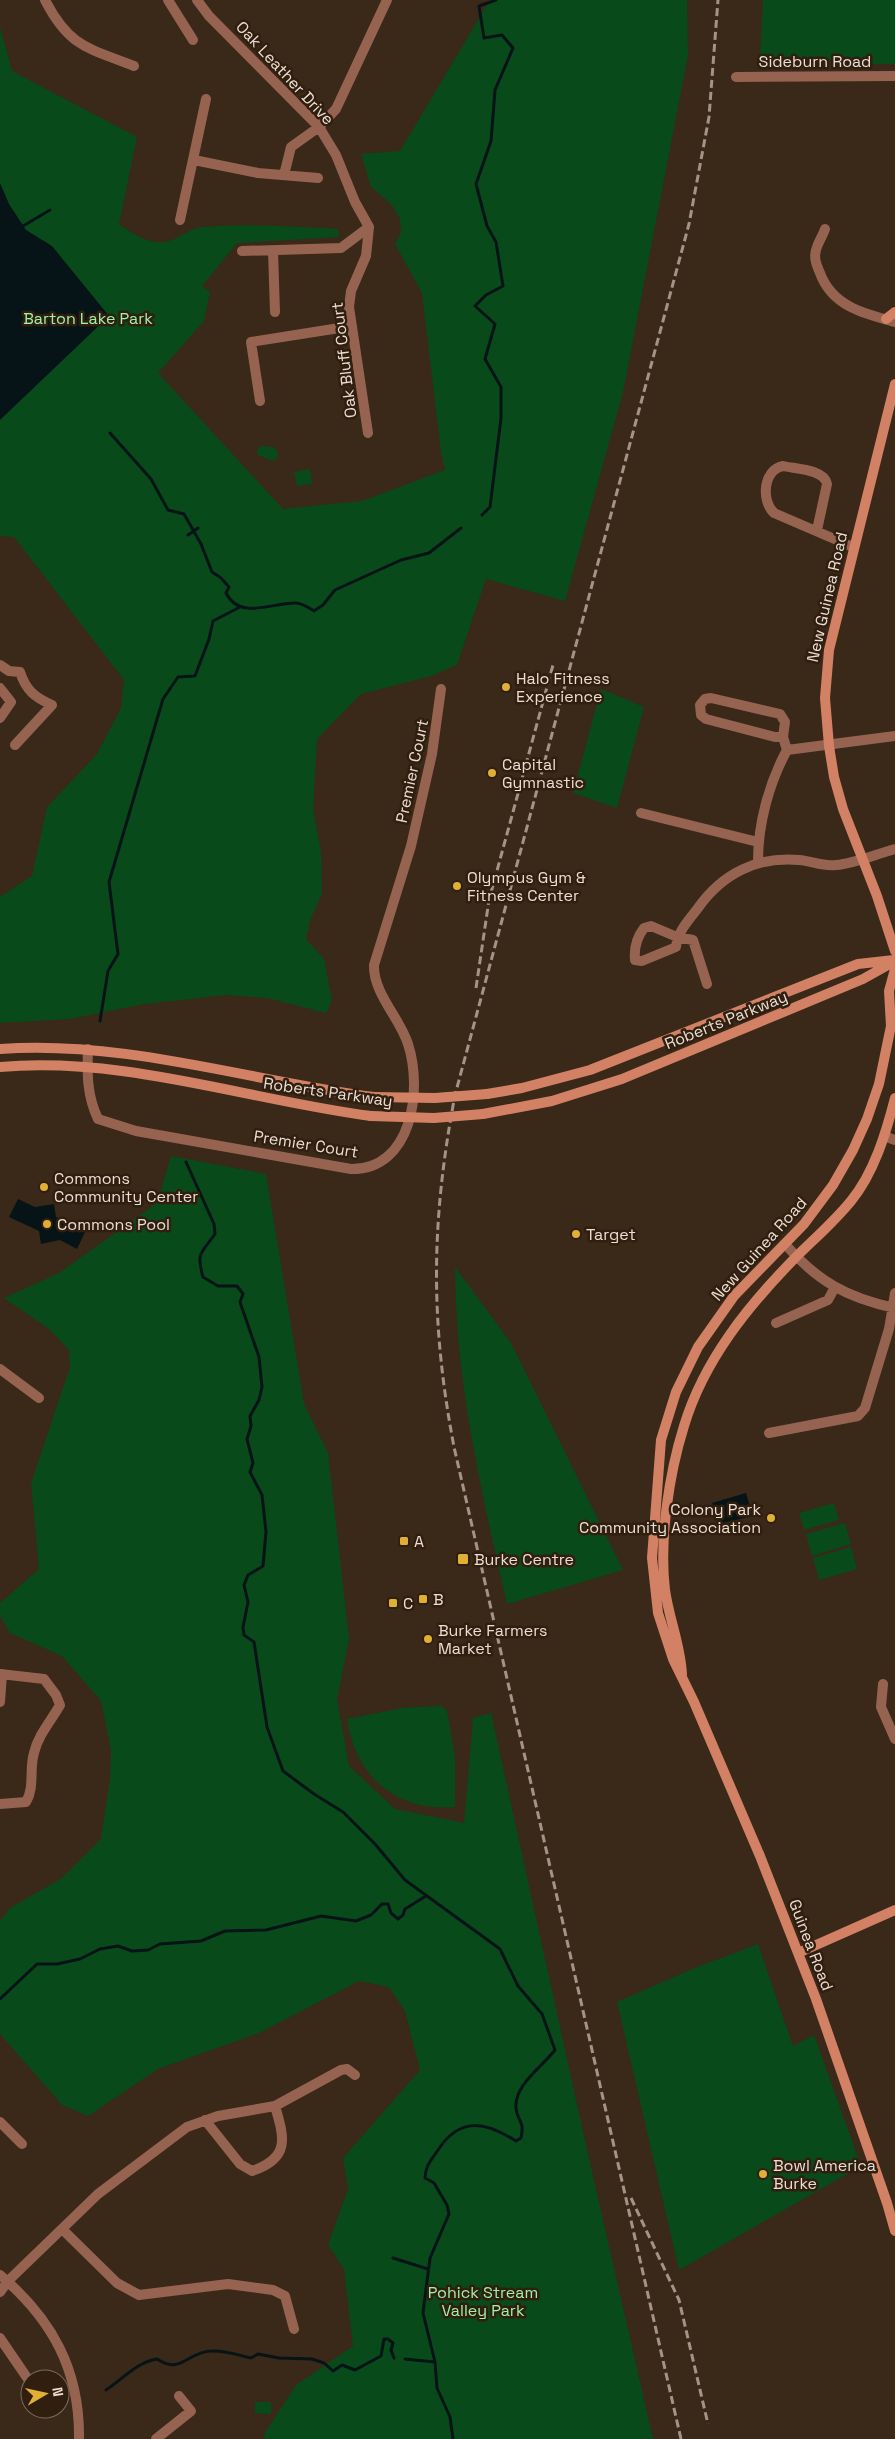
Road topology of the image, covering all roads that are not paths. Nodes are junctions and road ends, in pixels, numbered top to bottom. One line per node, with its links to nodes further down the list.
1 (45, 0): 6 (street)
2 (168, 0): 5 (street)
3 (197, 0): 10 (street, Oak Leather Drive)
4 (387, 0): 10 (street)
5 (193, 40)
6 (134, 66)
7 (895, 76): 8 (street, Sideburn Road)
8 (736, 77)
9 (206, 99): 11 (street)
10 (318, 127): 12 (street); 15 (street, Oak Leather Drive)
11 (194, 160): 12 (street); 14 (street)
12 (284, 175): 13 (street)
13 (318, 178)
14 (180, 220)
15 (370, 226): 17 (street); 22 (street, Oak Bluff Court)
16 (825, 229): 21 (street)
17 (273, 250): 18 (street); 19 (street)
18 (242, 251)
19 (275, 312)
20 (895, 312): 21 (main road)
21 (890, 321)
22 (352, 326): 24 (street); 25 (street, Oak Bluff Court)
23 (894, 389): 27 (main road, New Guinea Road)
24 (260, 401)
25 (368, 433)
26 (816, 530): 26 (street); 27 (street)
27 (853, 547): 35 (main road, New Guinea Road)
28 (0, 665): 34 (street)
29 (0, 688): 31 (street)
30 (441, 690): 49 (street, Premier Court)
31 (0, 718)
32 (895, 736): 35 (street)
33 (784, 737): 33 (street); 36 (street)
34 (15, 745)
35 (829, 746): 36 (street); 40 (main road, New Guinea Road)
36 (787, 750): 38 (street)
37 (641, 813): 38 (street)
38 (758, 842): 41 (street)
39 (895, 849): 40 (street)
40 (862, 858): 41 (street); 42 (main road, New Guinea Road)
41 (758, 862): 45 (street)
42 (895, 951)
43 (895, 961): 47 (main road, Roberts Parkway, bridge); 49 (main road, Roberts Parkway, bridge)
44 (895, 969): 54 (main road, New Guinea Road)
45 (707, 984)
46 (0, 1049): 47 (main road, Roberts Parkway)
47 (88, 1050): 49 (street, Premier Court)
48 (0, 1068): 49 (main road, Roberts Parkway)
49 (87, 1068)
50 (895, 1098): 51 (main road, New Guinea Road)
51 (892, 1125): 52 (main road, New Guinea Road)
52 (884, 1136): 53 (street); 55 (main road, New Guinea Road)
53 (895, 1140)
54 (785, 1244): 55 (street); 64 (main road, New Guinea Road)
55 (796, 1257): 56 (street); 64 (main road, New Guinea Road)
56 (835, 1287): 58 (street); 59 (street)
57 (895, 1293): 58 (street)
58 (894, 1308): 62 (street)
59 (776, 1323)
60 (0, 1369): 61 (street)
61 (39, 1398)
62 (769, 1433)
63 (1, 1674): 66 (street); 68 (street)
64 (682, 1676): 70 (main road, Guinea Road)
65 (883, 1684): 67 (street)
66 (0, 1702)
67 (895, 1739)
68 (0, 1804)
69 (895, 1910): 70 (main road)
70 (798, 1953): 77 (main road, Guinea Road)
71 (355, 2075): 72 (street)
72 (275, 2106): 73 (street); 73 (street)
73 (205, 2120): 76 (street)
74 (0, 2122): 75 (street)
75 (22, 2144)
76 (62, 2229): 78 (street); 80 (street)
77 (895, 2231)
78 (4, 2278): 79 (street); 84 (street)
79 (0, 2292)
80 (294, 2329)
81 (0, 2338): 82 (street)
82 (21, 2369)
83 (179, 2396): 85 (street)
84 (78, 2439)
85 (156, 2439)

